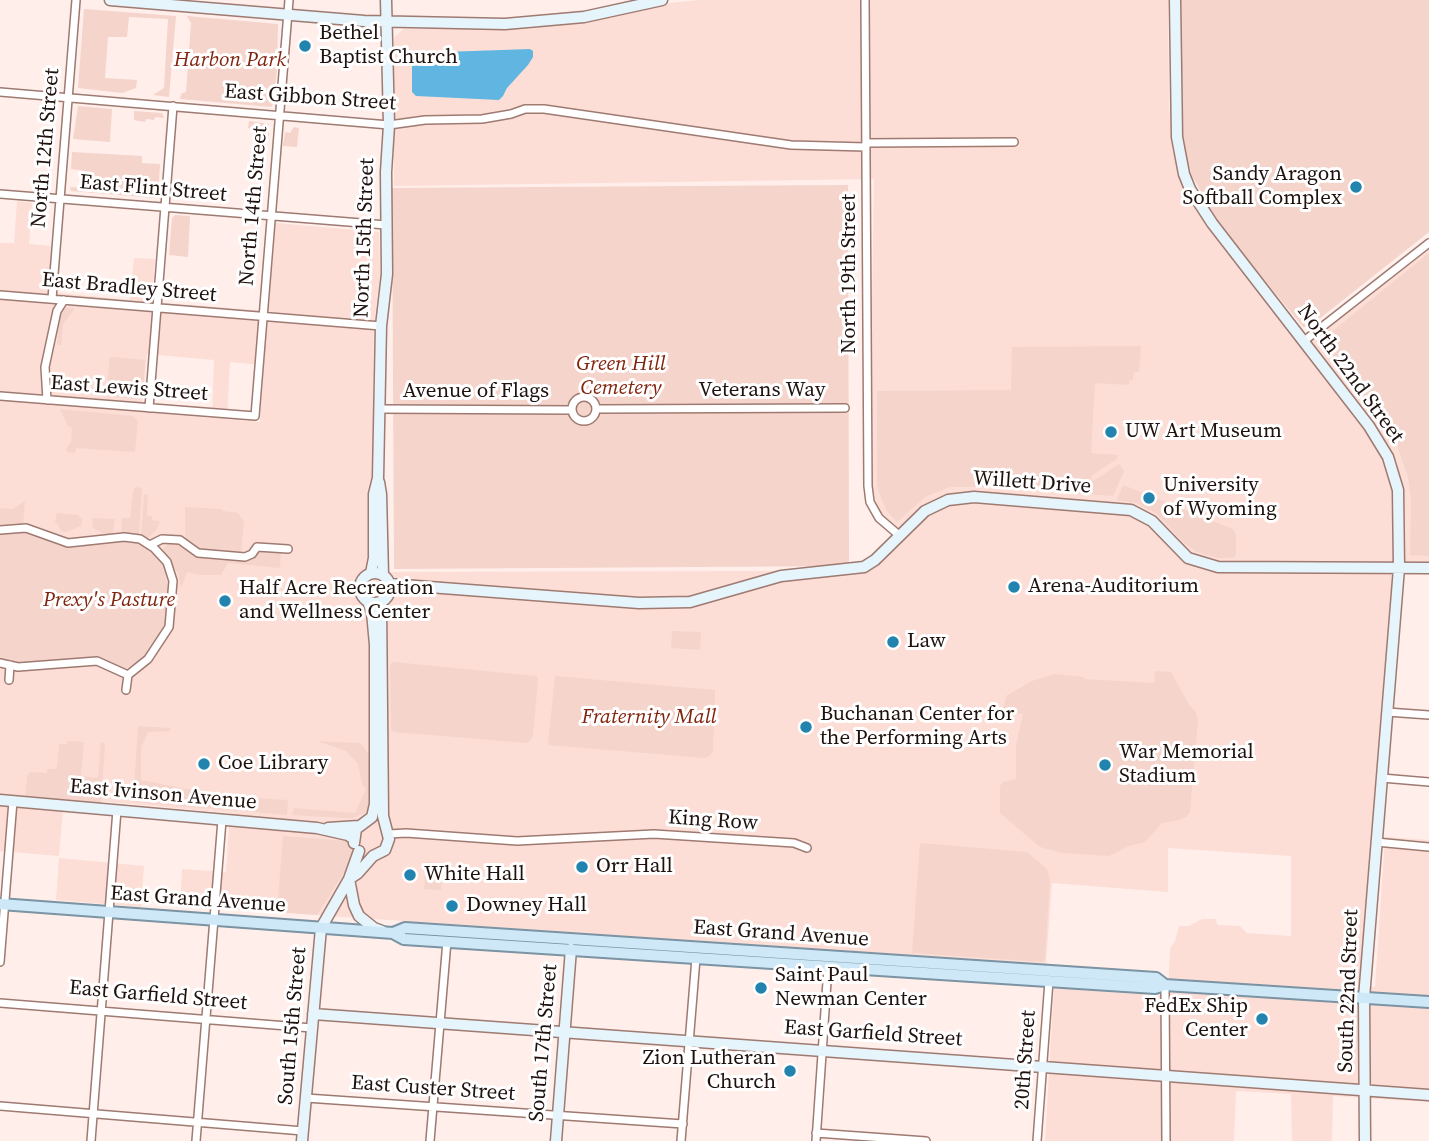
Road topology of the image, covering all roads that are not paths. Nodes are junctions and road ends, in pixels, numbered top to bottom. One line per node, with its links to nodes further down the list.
1 (76, 0): 11 (street, North 12th Street)
2 (110, 0): 8 (street)
3 (289, 0): 8 (street, North 14th Street)
4 (386, 0): 9 (street, North 15th Street)
5 (662, 0): 9 (street)
6 (865, 0): 16 (street, North 19th Street)
7 (1175, 0): 29 (street, North 22nd Street)
8 (287, 15): 9 (street); 13 (street, North 14th Street)
9 (385, 22): 14 (street, North 15th Street)
10 (0, 92): 11 (street, East Gibbon Street)
11 (68, 97): 12 (street, East Gibbon Street); 18 (street, North 12th Street)
12 (173, 106): 13 (street, East Gibbon Street); 19 (street)
13 (279, 115): 14 (street, East Gibbon Street); 20 (street, North 14th Street)
14 (389, 125): 16 (street, East Gibbon Street); 21 (street, North 15th Street)
15 (1014, 142): 16 (street, East Gibbon Street)
16 (866, 145): 40 (street, North 19th Street)
17 (0, 194): 18 (street, East Flint Street)
18 (60, 199): 19 (street, East Flint Street); 24 (street, North 12th Street)
19 (165, 207): 20 (street, East Flint Street); 26 (street)
20 (271, 216): 21 (street, East Flint Street); 27 (street, North 14th Street)
21 (386, 225): 28 (street, North 15th Street)
22 (1429, 243): 29 (street)
23 (0, 295): 24 (street, East Bradley Street)
24 (52, 299): 25 (street, East Bradley Street)
25 (64, 300): 26 (street, East Bradley Street); 31 (street)
26 (157, 307): 27 (street, East Bradley Street); 32 (street)
27 (262, 316): 28 (street, East Bradley Street); 37 (street, North 14th Street)
28 (381, 326): 34 (street, North 15th Street)
29 (1304, 341): 43 (street, North 22nd Street)
30 (0, 396): 31 (street, East Lewis Street)
31 (47, 400): 32 (street, East Lewis Street)
32 (149, 408): 37 (street, East Lewis Street)
33 (845, 408): 35 (street, Veterans Way)
34 (380, 409): 36 (street, Avenue of Flags); 38 (street, North 15th Street)
35 (596, 409): 36 (street); 36 (street)
36 (572, 410)
37 (255, 416)
38 (378, 478): 45 (street, North 15th Street); 46 (street, North 15th Street)
39 (0, 530): 41 (street)
40 (900, 536): 43 (street, Willett Drive); 46 (street, Willett Drive)
41 (150, 545): 42 (street); 51 (street)
42 (288, 549)
43 (1399, 568): 44 (street, Willett Drive); 54 (street, North 22nd Street)
44 (1429, 568)
45 (370, 573): 46 (street); 47 (street, North 15th Street)
46 (386, 580): 48 (street, North 15th Street)
47 (368, 602): 48 (street); 56 (street, North 15th Street)
48 (381, 602): 56 (street, North 15th Street)
49 (0, 663): 50 (street)
50 (10, 665): 51 (street); 52 (street)
51 (128, 676): 53 (street)
52 (9, 680)
53 (126, 690)
54 (1387, 712): 55 (street); 57 (street, North 22nd Street)
55 (1429, 715)
56 (380, 737): 63 (street); 65 (street)
57 (1382, 778): 58 (street); 67 (street, North 22nd Street)
58 (1429, 782)
59 (0, 800): 60 (street, East Ivinson Avenue)
60 (13, 801): 61 (street, East Ivinson Avenue); 73 (street)
61 (117, 810): 62 (street, East Ivinson Avenue); 74 (street)
62 (222, 820): 64 (street, East Ivinson Avenue); 75 (street)
63 (363, 823): 64 (street, East Ivinson Avenue); 65 (street); 66 (street)
64 (324, 829): 66 (street, East Ivinson Avenue)
65 (387, 830): 69 (street, King Row); 71 (street, South 15th Street)
66 (354, 839): 70 (street)
67 (1377, 842): 68 (street); 85 (street, South 22nd Street)
68 (1429, 847)
69 (807, 848)
70 (359, 851): 71 (street); 72 (street, South 15th Street)
71 (373, 856): 72 (street, South 15th Street)
72 (349, 879): 76 (street, South 15th Street); 77 (street)
73 (2, 904): 74 (main road, East Grand Avenue); 81 (street)
74 (110, 912): 75 (main road, East Grand Avenue); 88 (street)
75 (214, 921): 76 (main road, East Grand Avenue); 90 (street)
76 (321, 928): 77 (main road, East Grand Avenue); 89 (street, South 15th Street)
77 (393, 933): 78 (main road, East Grand Avenue); 84 (main road, East Grand Avenue)
78 (447, 941): 79 (main road, East Grand Avenue); 91 (street)
79 (571, 949): 80 (main road, East Grand Avenue); 93 (street, South 17th Street)
80 (696, 958): 82 (main road, East Grand Avenue); 94 (street)
81 (0, 962)
82 (828, 967): 83 (main road, East Grand Avenue); 95 (street)
83 (1049, 981): 84 (main road, East Grand Avenue); 96 (street, 20th Street)
84 (1165, 985): 85 (main road, East Grand Avenue); 97 (street)
85 (1364, 998): 86 (main road, East Grand Avenue); 98 (street, South 22nd Street)
86 (1429, 1002)
87 (0, 1003): 88 (street, East Garfield Street)
88 (102, 1011): 90 (street, East Garfield Street); 103 (street)
89 (313, 1014): 91 (street, East Garfield Street); 92 (street, South 15th Street)
90 (206, 1019): 92 (street, East Garfield Street); 105 (street)
91 (440, 1023): 93 (street, East Garfield Street); 102 (street)
92 (312, 1028): 100 (street, South 15th Street)
93 (565, 1032): 94 (street, East Garfield Street); 104 (street, South 17th Street)
94 (690, 1041): 95 (street, East Garfield Street); 106 (street)
95 (822, 1050): 96 (street, East Garfield Street); 108 (street)
96 (1043, 1065): 97 (street, East Garfield Street); 115 (street, 20th Street)
97 (1165, 1076): 98 (street, East Garfield Street); 116 (street)
98 (1364, 1090): 99 (street, East Garfield Street); 117 (street, South 22nd Street)
99 (1429, 1095)
100 (306, 1098): 102 (street, East Custer Street); 107 (street, South 15th Street)
101 (0, 1106): 103 (street)
102 (433, 1107): 104 (street, East Custer Street); 111 (street)
103 (93, 1114): 105 (street); 109 (street)
104 (558, 1115): 106 (street, East Custer Street); 112 (street, South 17th Street)
105 (198, 1122): 107 (street); 110 (street)
106 (683, 1124): 113 (street)
107 (303, 1136)
108 (816, 1137): 114 (street)
109 (91, 1141)
110 (196, 1141)
111 (430, 1141)
112 (556, 1141)
113 (681, 1141)
114 (926, 1141)
115 (1037, 1141)
116 (1166, 1141)
117 (1365, 1141)

